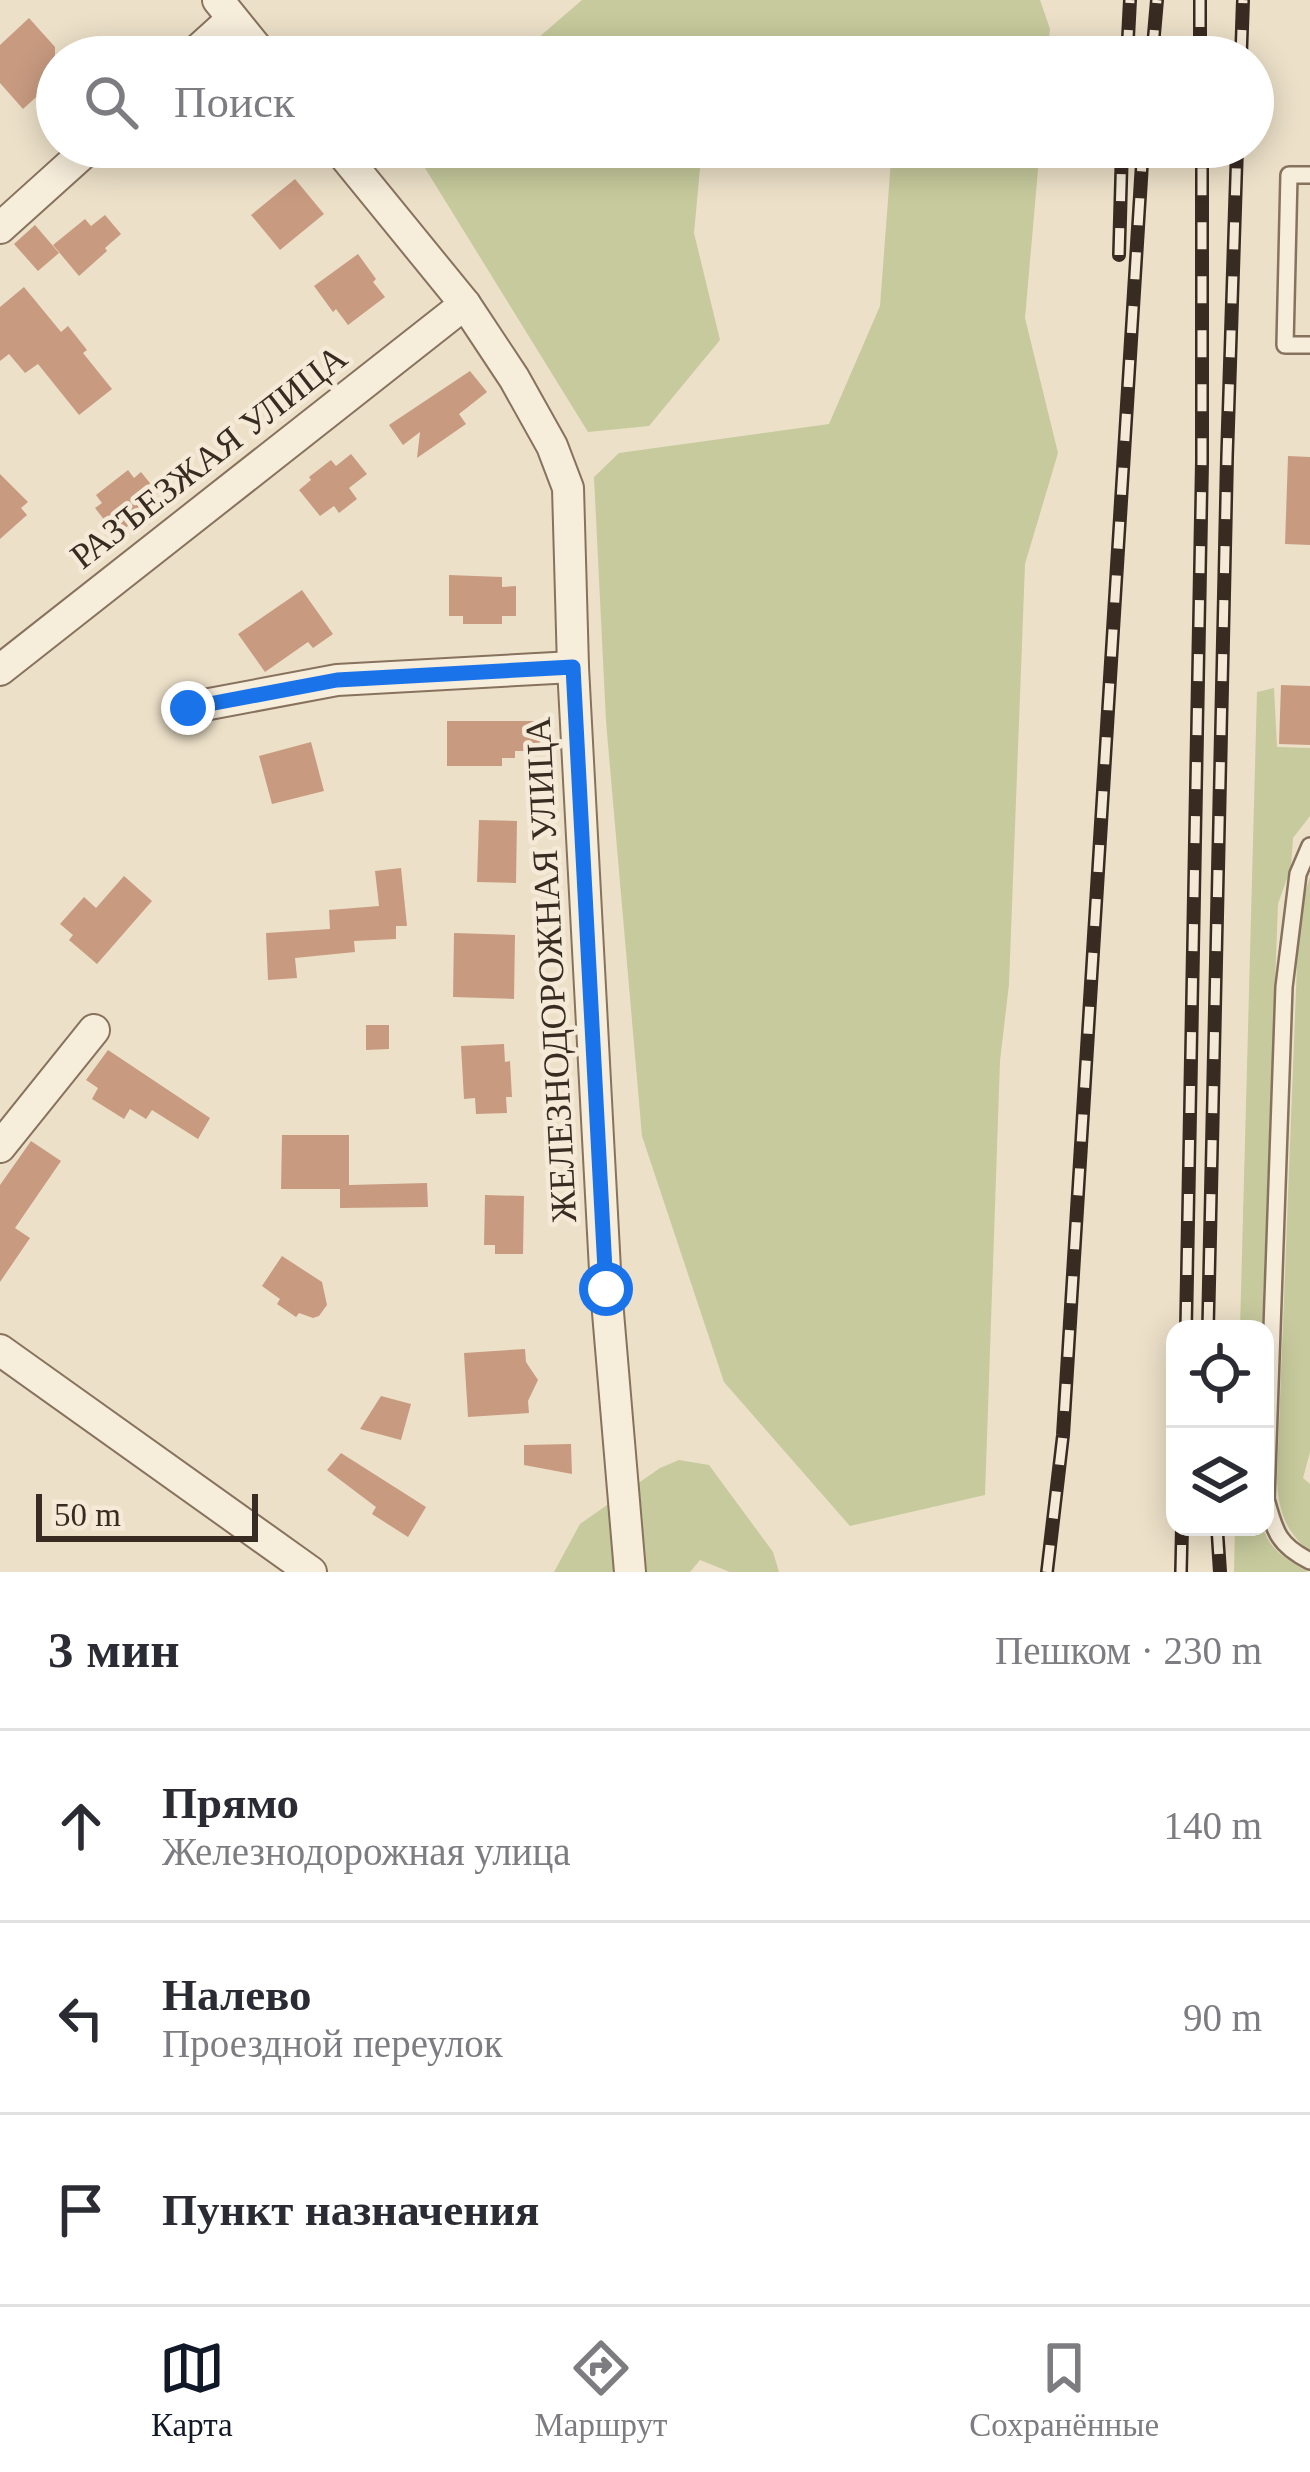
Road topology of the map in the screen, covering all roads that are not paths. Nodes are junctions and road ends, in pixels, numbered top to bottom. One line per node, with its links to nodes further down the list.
1 (225, 9): 2 (street); 3 (street)
2 (205, 36)
3 (247, 36)
4 (67, 168): 7 (street)
5 (354, 168): 8 (street, ЖЕЛЕЗНОДОРОЖНАЯ УЛИЦА)
6 (1310, 175): 9 (lane)
7 (0, 228)
8 (465, 304): 10 (street, ЖЕЛЕЗНОДОРОЖНАЯ УЛИЦА); 11 (street, РАЗЪЕЗЖАЯ УЛИЦА)
9 (1310, 345)
10 (573, 667): 12 (street); 19 (street, ЖЕЛЕЗНОДОРОЖНАЯ УЛИЦА)
11 (0, 670)
12 (188, 708)
13 (1310, 846): 17 (lane)
14 (94, 1030): 15 (street)
15 (0, 1147)
16 (0, 1350): 18 (street)
17 (1310, 1561)
18 (310, 1572)
19 (630, 1572)

